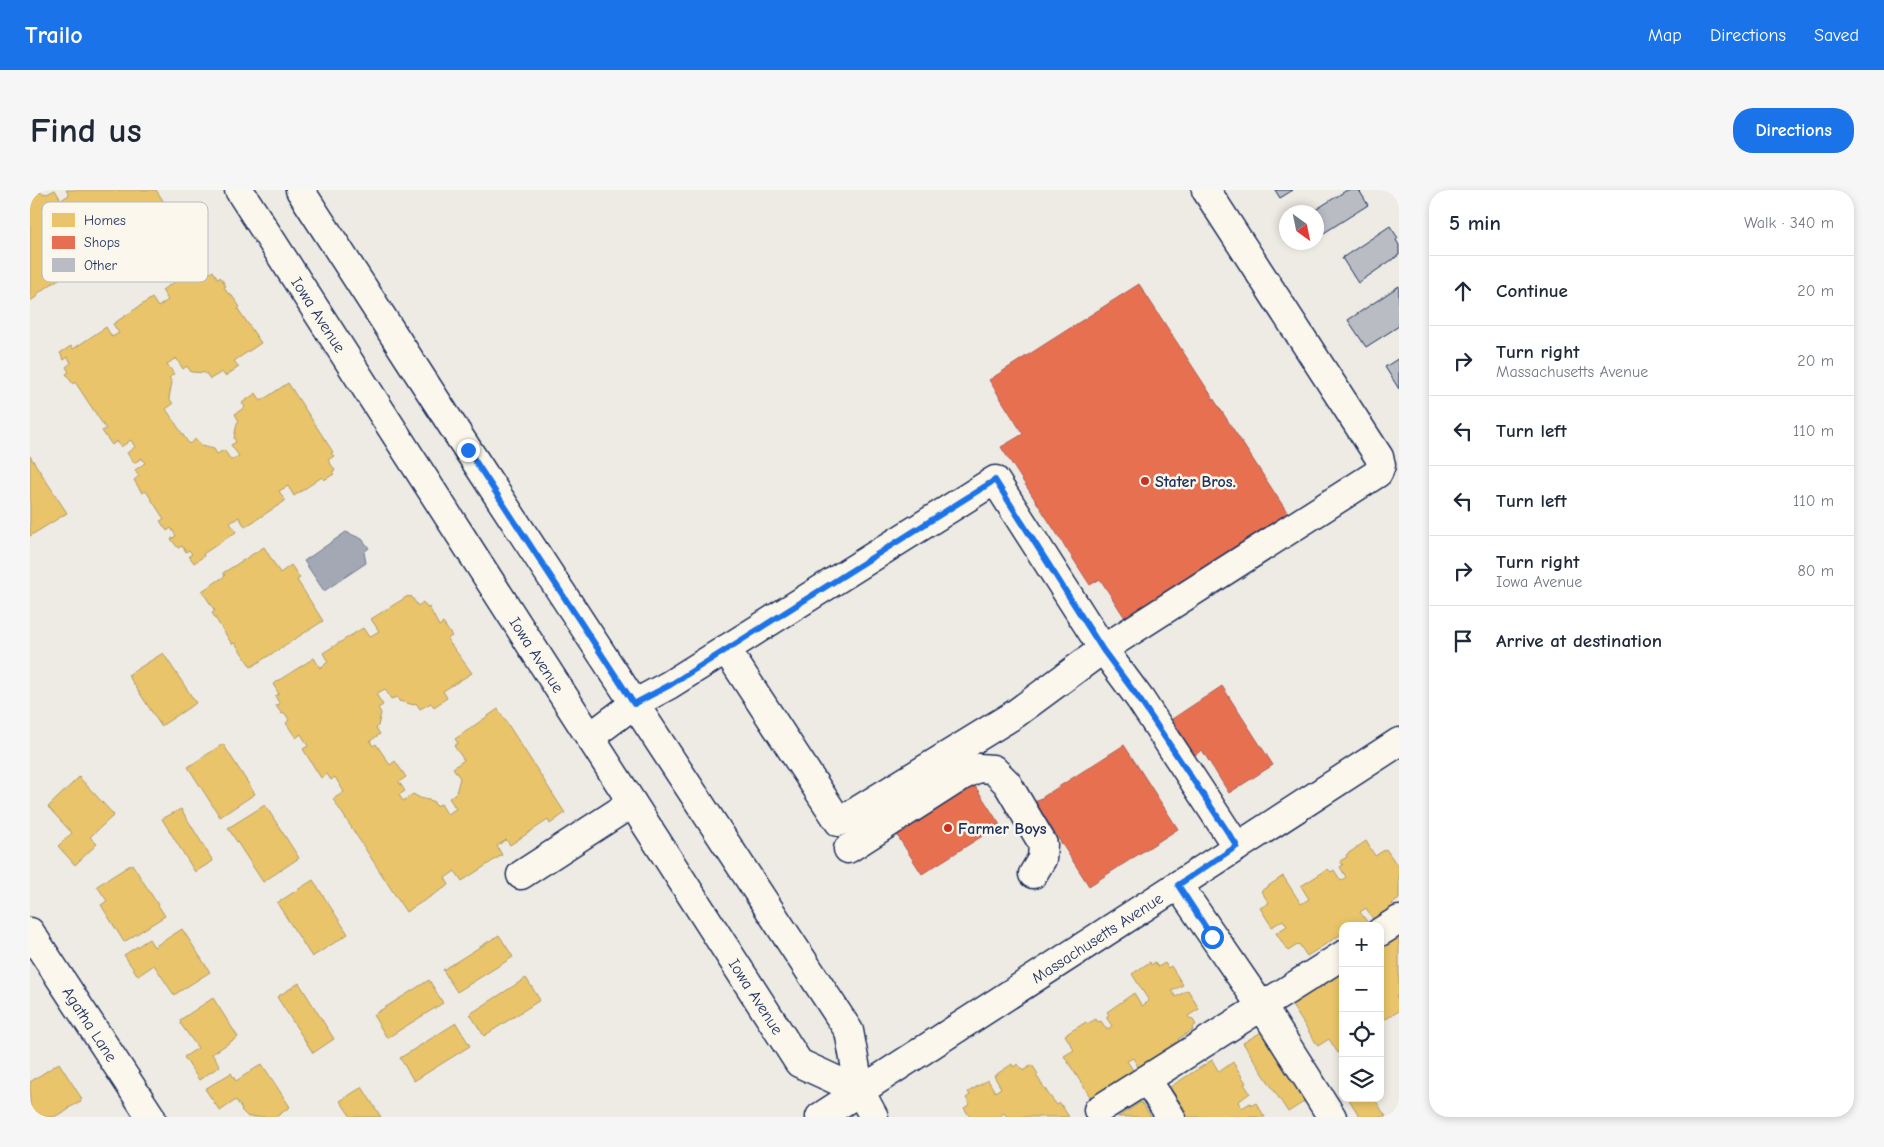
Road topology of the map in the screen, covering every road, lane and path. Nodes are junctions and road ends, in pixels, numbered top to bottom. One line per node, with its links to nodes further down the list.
1 (239, 190): 7 (main road, Iowa Avenue)
2 (300, 190): 6 (main road)
3 (1206, 190): 5 (main road)
4 (726, 649): 5 (main road); 5 (main road); 6 (main road)
5 (1103, 650): 10 (main road)
6 (634, 704): 7 (main road); 21 (main road)
7 (590, 737): 9 (main road, Iowa Avenue)
8 (1399, 742): 10 (main road, Massachusetts Avenue)
9 (632, 803): 13 (main road); 21 (main road, Iowa Avenue)
10 (1237, 846): 14 (main road, Massachusetts Avenue)
11 (848, 849): 12 (main road)
12 (1033, 874)
13 (522, 876)
14 (1178, 885): 19 (main road); 21 (main road, Massachusetts Avenue)
15 (1399, 920): 16 (main road)
16 (1384, 929)
17 (30, 932): 23 (main road, Agatha Lane)
18 (1339, 958): 19 (main road)
19 (1261, 1007): 20 (main road); 27 (main road)
20 (1147, 1080): 22 (main road); 26 (main road)
21 (860, 1091): 24 (main road, Massachusetts Avenue); 25 (main road)
22 (1098, 1110)
23 (151, 1117)
24 (820, 1117)
25 (874, 1117)
26 (1171, 1117)
27 (1332, 1117)

